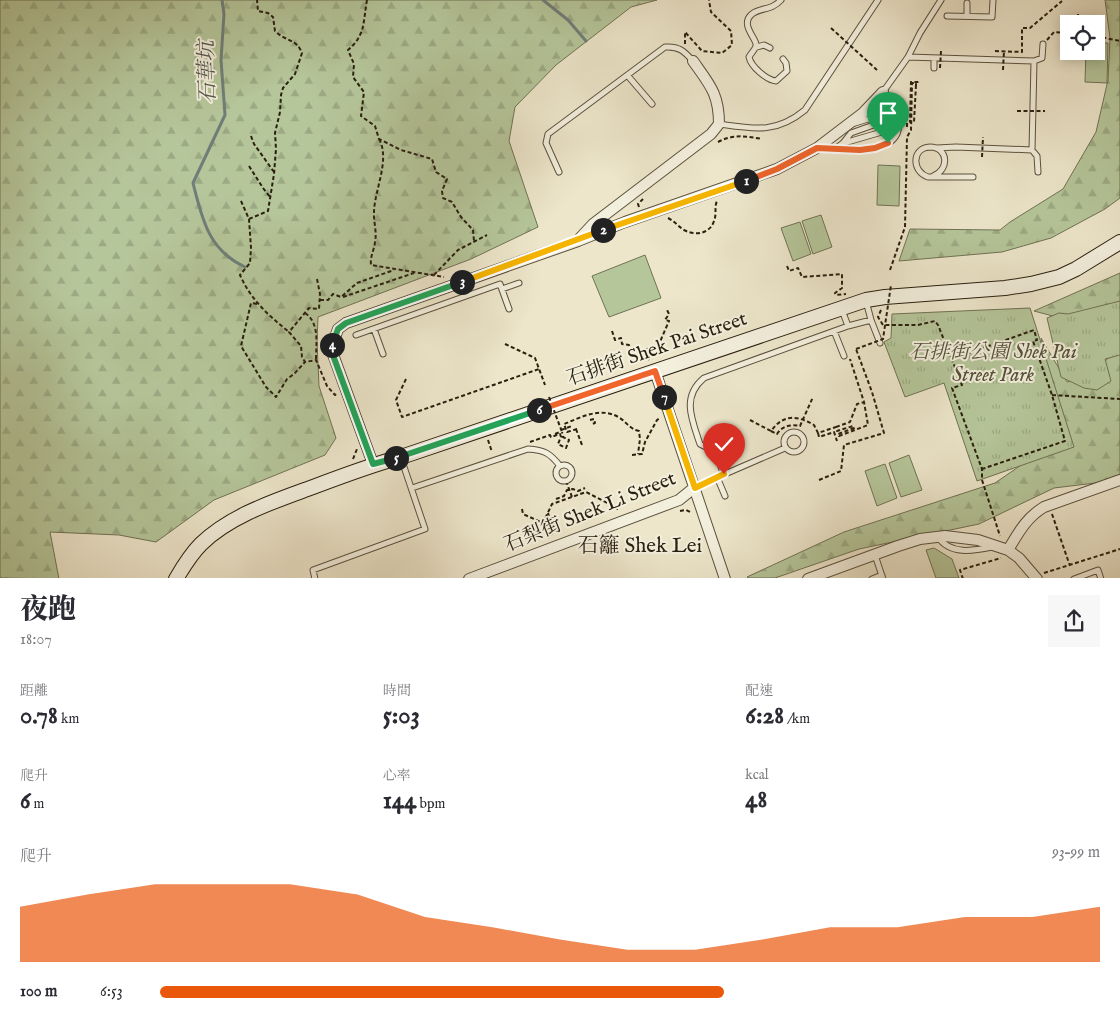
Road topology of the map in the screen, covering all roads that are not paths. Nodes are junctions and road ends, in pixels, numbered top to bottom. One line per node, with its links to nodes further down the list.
1 (781, 0): 9 (lane)
2 (878, 0): 23 (lane)
3 (940, 0): 11 (lane)
4 (993, 0): 7 (lane)
5 (967, 3): 7 (lane)
6 (946, 16): 7 (lane)
7 (967, 16)
8 (1043, 44): 15 (lane)
9 (756, 47): 10 (lane); 12 (lane)
10 (770, 48)
11 (908, 57): 13 (lane); 18 (lane)
12 (782, 59)
13 (934, 59): 15 (lane); 16 (lane)
14 (693, 61): 17 (lane); 23 (street)
15 (1034, 61): 30 (lane)
16 (937, 68)
17 (628, 76): 20 (lane); 31 (lane)
18 (883, 92): 19 (lane); 21 (street)
19 (897, 103): 21 (lane); 22 (lane)
20 (652, 104)
21 (863, 113): 24 (street)
22 (898, 113): 24 (lane); 25 (lane); 26 (lane)
23 (719, 124): 35 (street)
24 (848, 125): 27 (street)
25 (899, 127): 26 (lane); 28 (lane)
26 (843, 143): 28 (lane)
27 (817, 148): 28 (lane); 36 (street)
28 (835, 148)
29 (935, 148): 30 (lane); 33 (lane); 33 (lane)
30 (1032, 150): 32 (lane)
31 (559, 172)
32 (1038, 172)
33 (933, 176): 34 (lane)
34 (973, 177)
35 (619, 204): 36 (street); 37 (street)
36 (625, 222): 37 (street)
37 (578, 241): 41 (street)
38 (1120, 242): 42 (street, 石排街 Shek Pai Street)
39 (519, 283): 40 (lane)
40 (502, 289): 44 (lane); 45 (lane)
41 (422, 296): 45 (lane); 57 (street)
42 (866, 300): 43 (street, 石排街 Shek Pai Street); 46 (lane)
43 (844, 302): 47 (lane); 54 (street, 石排街 Shek Pai Street)
44 (509, 309)
45 (428, 310): 48 (lane)
46 (871, 320): 47 (lane); 51 (lane)
47 (848, 326): 49 (lane)
48 (374, 329): 50 (lane); 52 (lane)
49 (834, 330): 53 (lane); 59 (lane)
50 (356, 335)
51 (880, 343)
52 (383, 354)
53 (844, 356)
54 (652, 367): 56 (street, 石排街 Shek Pai Street); 63 (street)
55 (785, 448): 55 (lane); 59 (lane)
56 (401, 457): 57 (street, 石排街 Shek Pai Street); 62 (lane)
57 (373, 464): 68 (street, 石排街 Shek Pai Street)
58 (560, 466): 58 (lane); 62 (lane)
59 (724, 474): 60 (lane)
60 (717, 477): 63 (lane); 64 (lane)
61 (1120, 480): 65 (street)
62 (412, 488): 69 (lane)
63 (695, 488): 70 (street, 石梨街 Shek Li Street); 71 (street)
64 (725, 496)
65 (1003, 547): 66 (street); 74 (street)
66 (876, 555): 67 (lane); 72 (street)
67 (883, 577): 73 (lane)
68 (176, 578)
69 (315, 578)
70 (469, 578)
71 (725, 578)
72 (808, 578)
73 (872, 578)
74 (1037, 578)
75 (1074, 578): 76 (lane)
76 (1101, 578)

